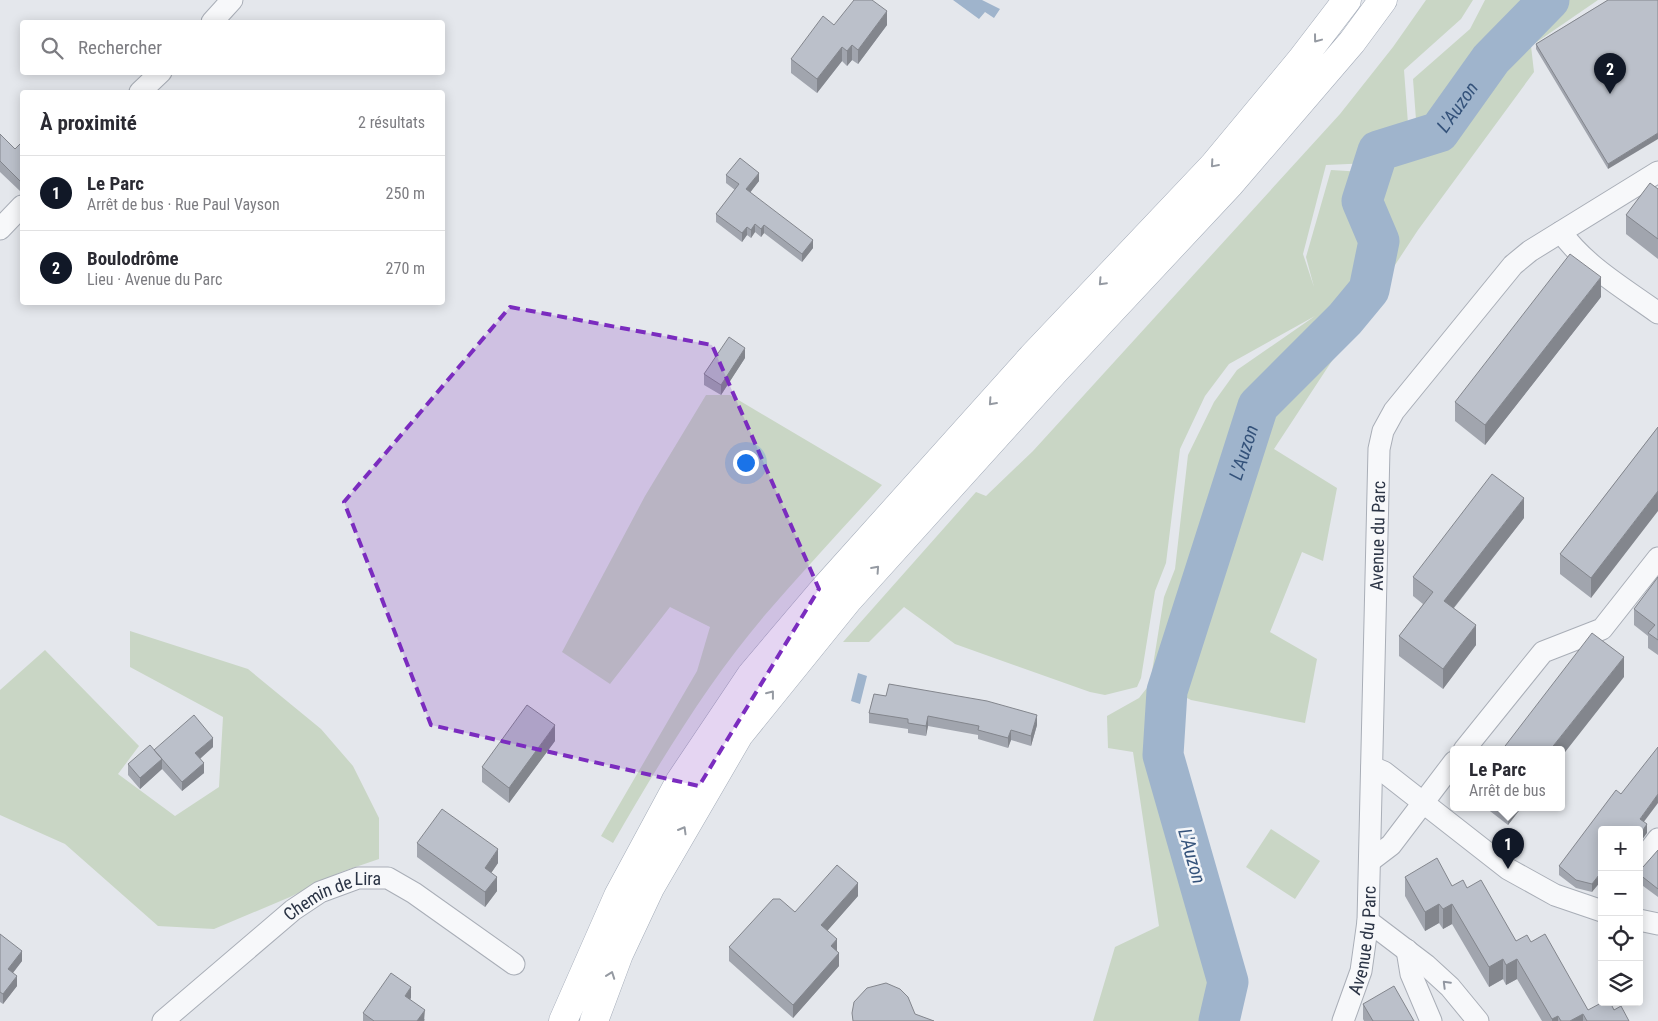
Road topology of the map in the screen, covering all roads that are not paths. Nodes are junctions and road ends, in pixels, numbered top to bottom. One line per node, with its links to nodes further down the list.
1 (232, 0): 4 (street)
2 (1347, 0): 27 (main road, one-way to 27)
3 (1383, 0): 28 (main road, one-way to 3)
4 (214, 20)
5 (158, 75): 6 (street)
6 (142, 90)
7 (1658, 172): 10 (street, Avenue du Parc)
8 (20, 208): 9 (street)
9 (0, 229)
10 (1561, 232): 11 (street); 14 (street, Avenue du Parc)
11 (1658, 313)
12 (1658, 558): 13 (street)
13 (1467, 746)
14 (1372, 767): 16 (street); 19 (street, Avenue du Parc)
15 (1450, 767): 16 (street)
16 (1422, 803): 19 (street); 20 (street)
17 (1658, 839): 18 (street)
18 (1643, 859)
19 (1370, 861): 21 (street, Avenue du Parc)
20 (1598, 910)
21 (1368, 921): 24 (street); 29 (street, Avenue du Parc)
22 (1643, 921): 23 (street)
23 (1658, 924)
24 (1407, 950): 30 (street); 31 (street, one-way to 24)
25 (514, 964): 26 (street, Chemin de Lira)
26 (163, 1021)
27 (562, 1021)
28 (594, 1021)
29 (1344, 1021)
30 (1431, 1021)
31 (1478, 1021)

